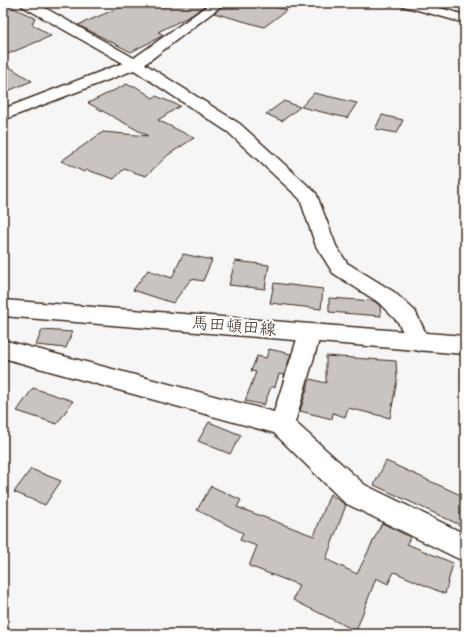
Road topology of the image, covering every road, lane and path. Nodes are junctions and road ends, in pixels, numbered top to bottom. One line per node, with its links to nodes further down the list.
1 (27, 3): 5 (street)
2 (219, 3): 5 (street)
3 (408, 3): 4 (street)
4 (465, 19)
5 (134, 64): 6 (street); 9 (street)
6 (3, 115)
7 (3, 308): 8 (street, 馬田頓田線)
8 (310, 333): 9 (street, 馬田頓田線); 12 (street)
9 (419, 342): 10 (street, 馬田頓田線)
10 (465, 345)
11 (3, 349): 12 (street)
12 (282, 425): 13 (street)
13 (465, 548)

